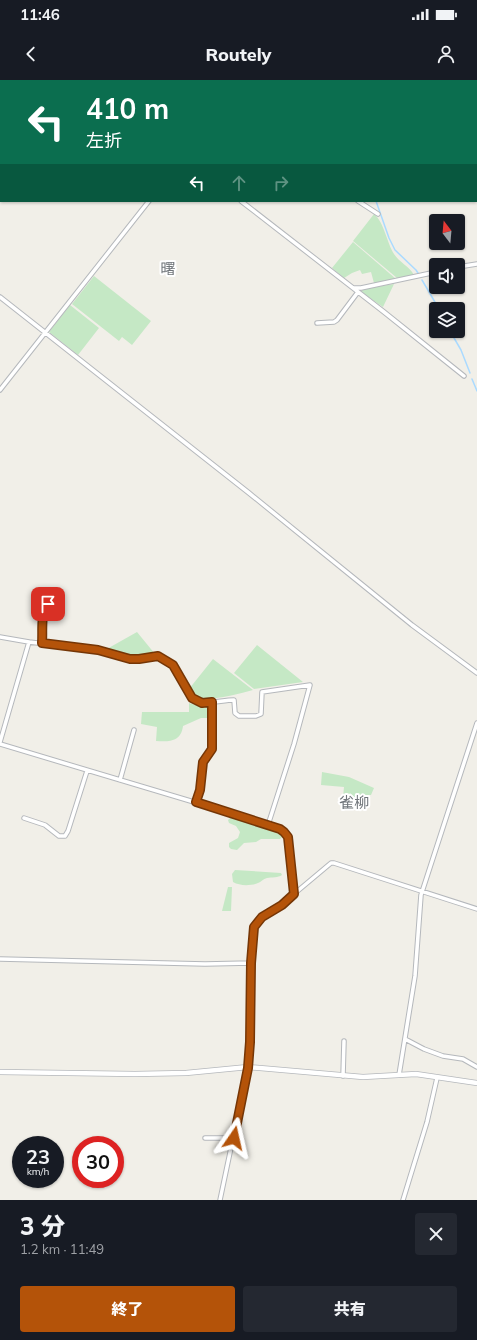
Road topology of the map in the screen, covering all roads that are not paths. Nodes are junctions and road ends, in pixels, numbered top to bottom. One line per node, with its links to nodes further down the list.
1 (148, 202): 12 (street)
2 (242, 202): 8 (street)
3 (360, 202): 4 (street)
4 (378, 214)
5 (477, 264): 6 (street)
6 (465, 266)
7 (429, 273): 8 (street)
8 (353, 288): 9 (street)
9 (358, 292): 11 (street); 13 (street)
10 (0, 297): 12 (street)
11 (317, 323)
12 (44, 333): 14 (street); 19 (street)
13 (464, 376)
14 (0, 390)
15 (58, 601): 18 (street)
16 (0, 637): 17 (street)
17 (30, 642): 18 (street); 23 (street)
18 (42, 643): 20 (street)
19 (477, 673)
20 (212, 702): 26 (street); 28 (street)
21 (477, 723): 29 (street)
22 (134, 730): 25 (street)
23 (0, 743): 24 (street)
24 (87, 771): 25 (street); 27 (street)
25 (120, 780): 26 (street)
26 (196, 802): 28 (street)
27 (24, 818)
28 (268, 825): 30 (street)
29 (422, 891): 30 (street); 31 (street); 34 (street)
30 (294, 894): 33 (street)
31 (477, 909)
32 (0, 959): 33 (street)
33 (251, 963): 37 (street)
34 (405, 1039): 36 (street); 39 (street)
35 (344, 1041): 40 (street)
36 (477, 1067)
37 (248, 1068): 38 (street); 40 (street); 44 (street)
38 (0, 1072)
39 (399, 1074): 40 (street); 41 (street)
40 (343, 1076)
41 (437, 1078): 42 (street); 46 (street)
42 (477, 1083)
43 (205, 1138): 44 (street)
44 (234, 1138): 45 (street)
45 (220, 1200)
46 (403, 1200)

